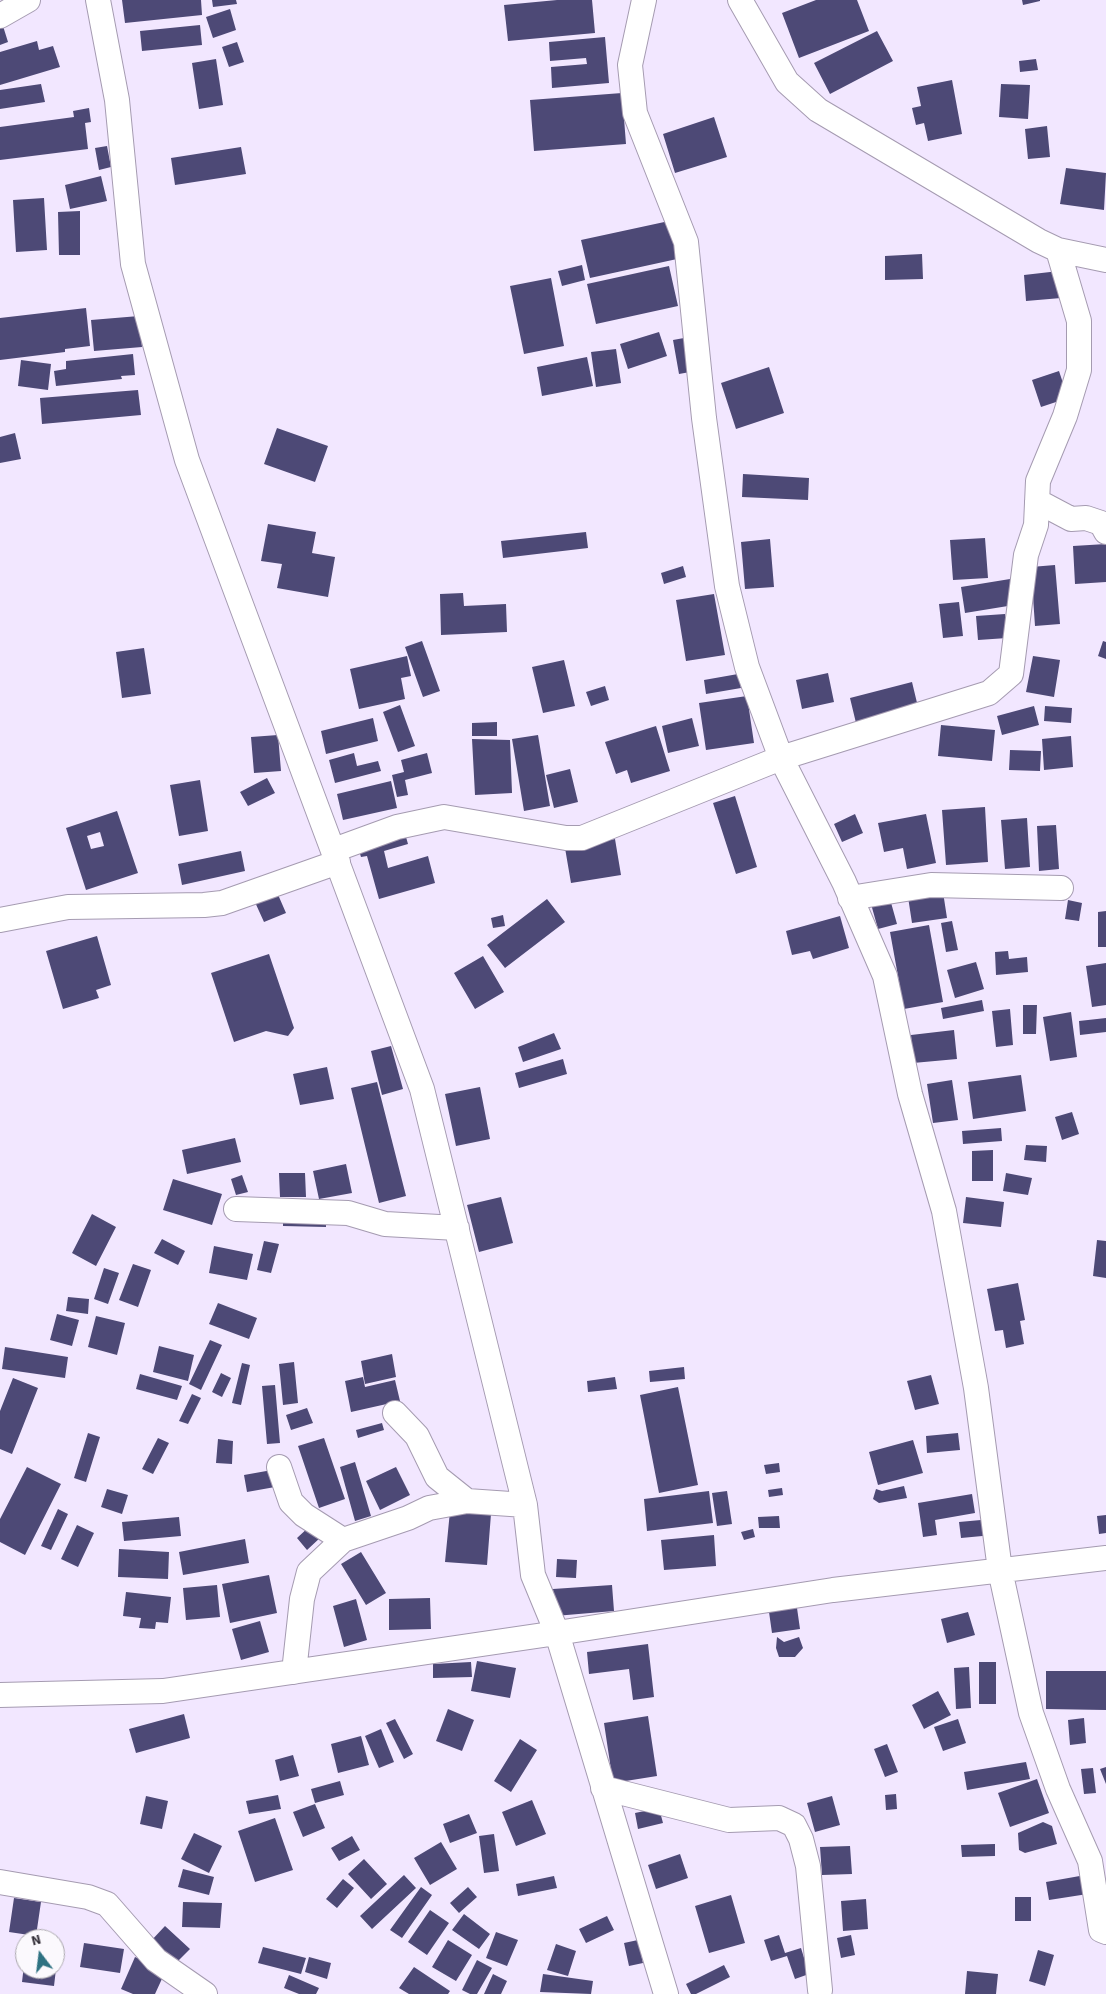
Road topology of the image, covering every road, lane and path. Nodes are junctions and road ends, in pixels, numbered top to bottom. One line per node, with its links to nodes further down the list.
1 (28, 0): 5 (street)
2 (98, 0): 11 (street)
3 (644, 0): 10 (street)
4 (740, 0): 6 (street)
5 (0, 16)
6 (1058, 250): 7 (street); 8 (street)
7 (1106, 260)
8 (1037, 501): 9 (street); 10 (street)
9 (1106, 532)
10 (781, 758): 11 (street); 13 (street)
11 (336, 856): 14 (street); 16 (street)
12 (1061, 888): 13 (street)
13 (850, 898): 25 (street)
14 (0, 920)
15 (236, 1209): 16 (street)
16 (456, 1228): 21 (street)
17 (395, 1414): 19 (street)
18 (279, 1466): 23 (street)
19 (437, 1477): 20 (street); 22 (street)
20 (467, 1501): 21 (street); 22 (street)
21 (525, 1504): 26 (street)
22 (429, 1508): 23 (street)
23 (343, 1540): 27 (street)
24 (1106, 1558): 25 (street)
25 (1000, 1570): 26 (street); 31 (street)
26 (557, 1633): 27 (street); 29 (street)
27 (294, 1672): 28 (street)
28 (0, 1695)
29 (603, 1788): 32 (street); 34 (street)
30 (0, 1882): 33 (street)
31 (1106, 1932)
32 (820, 1990)
33 (205, 1994)
34 (666, 1994)

